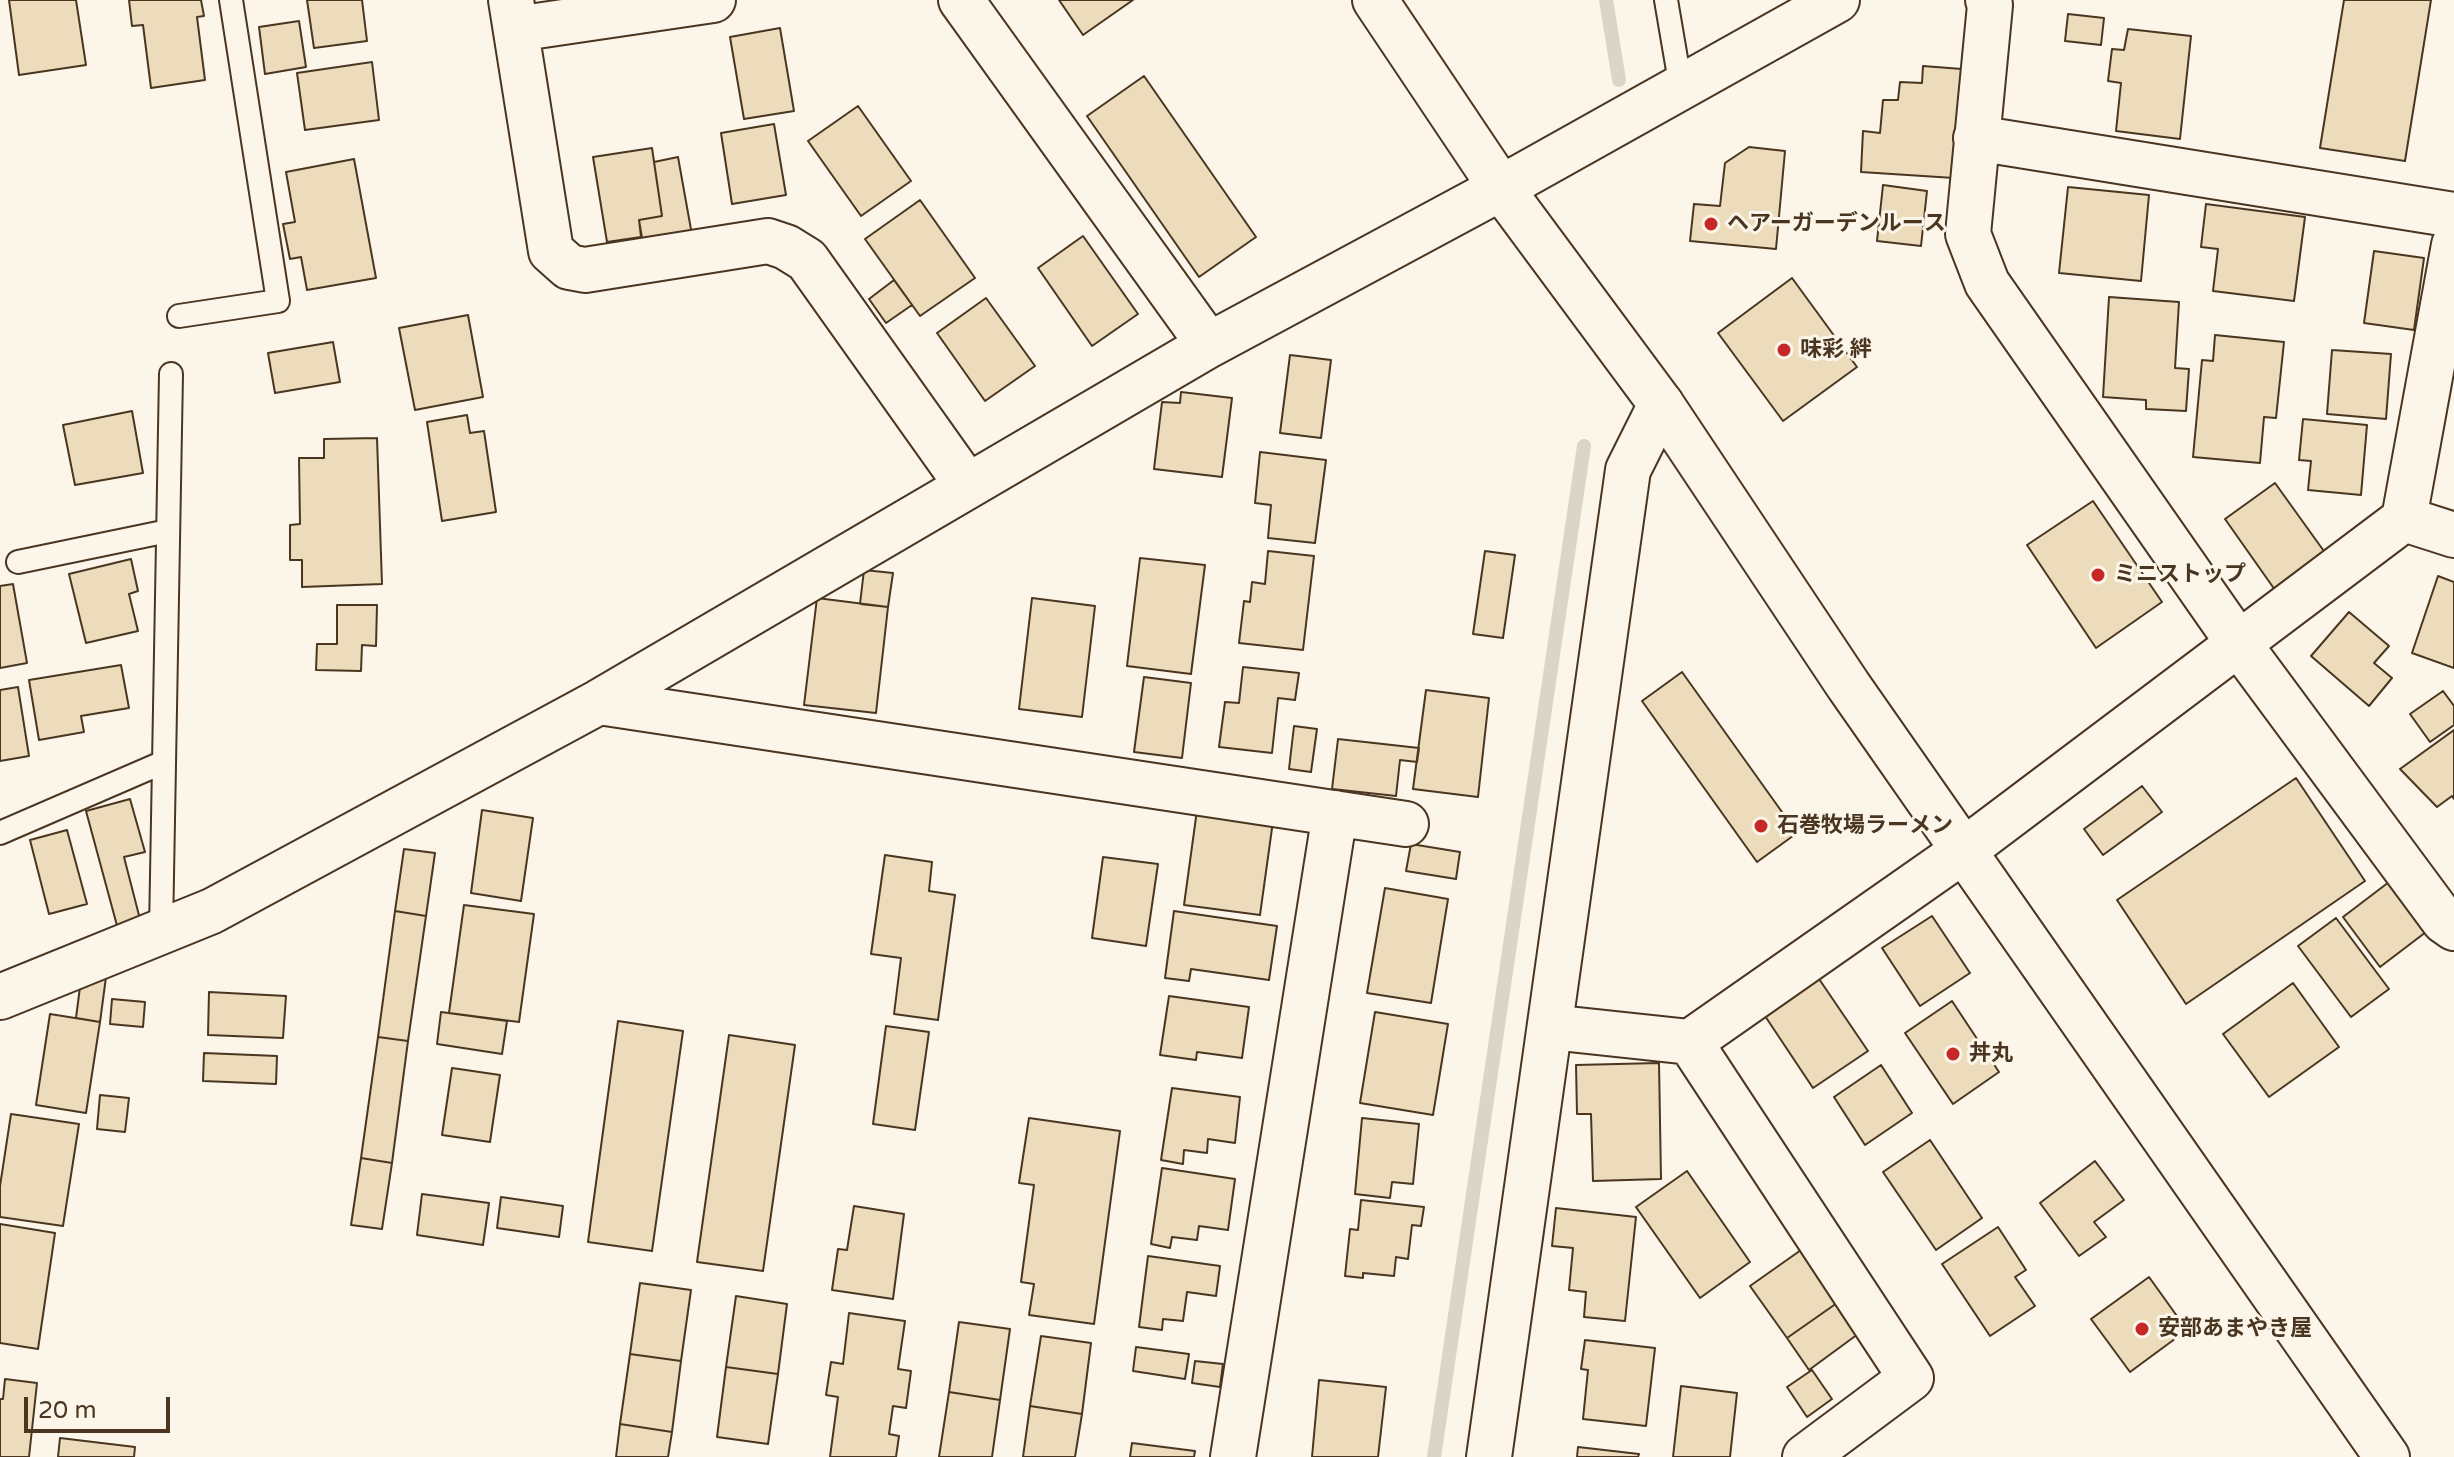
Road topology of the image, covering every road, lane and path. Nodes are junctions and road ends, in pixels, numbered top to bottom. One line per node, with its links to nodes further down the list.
1 (231, 0): 14 (lane)
2 (713, 0): 8 (street)
3 (961, 0): 15 (street)
4 (1375, 0): 11 (street)
5 (1666, 0): 9 (lane)
6 (1837, 0): 9 (street)
7 (1988, 0): 10 (street)
8 (513, 14): 18 (street)
9 (1681, 88): 11 (street)
10 (1976, 138): 12 (street); 23 (street)
11 (1501, 188): 15 (street); 17 (street)
12 (2454, 215)
13 (2454, 245): 19 (street)
14 (179, 316)
15 (1209, 345): 18 (street)
16 (171, 374): 20 (lane)
17 (1661, 404): 29 (street); 33 (street)
18 (967, 485): 24 (street)
19 (2404, 519): 21 (street); 23 (street)
20 (168, 531): 22 (lane); 25 (lane)
21 (2454, 535)
22 (18, 562)
23 (2239, 644): 29 (street); 30 (street)
24 (599, 702): 26 (street); 31 (street)
25 (164, 762): 28 (lane); 31 (lane)
26 (1335, 813): 27 (street); 35 (street)
27 (1406, 824)
28 (0, 833)
29 (1963, 851): 34 (street); 38 (street)
30 (2454, 928)
31 (161, 931): 32 (street)
32 (0, 997)
33 (1550, 1027): 34 (street); 36 (street)
34 (1690, 1042): 37 (street)
35 (1233, 1457)
36 (1489, 1457)
37 (1805, 1457)
38 (2387, 1457)

